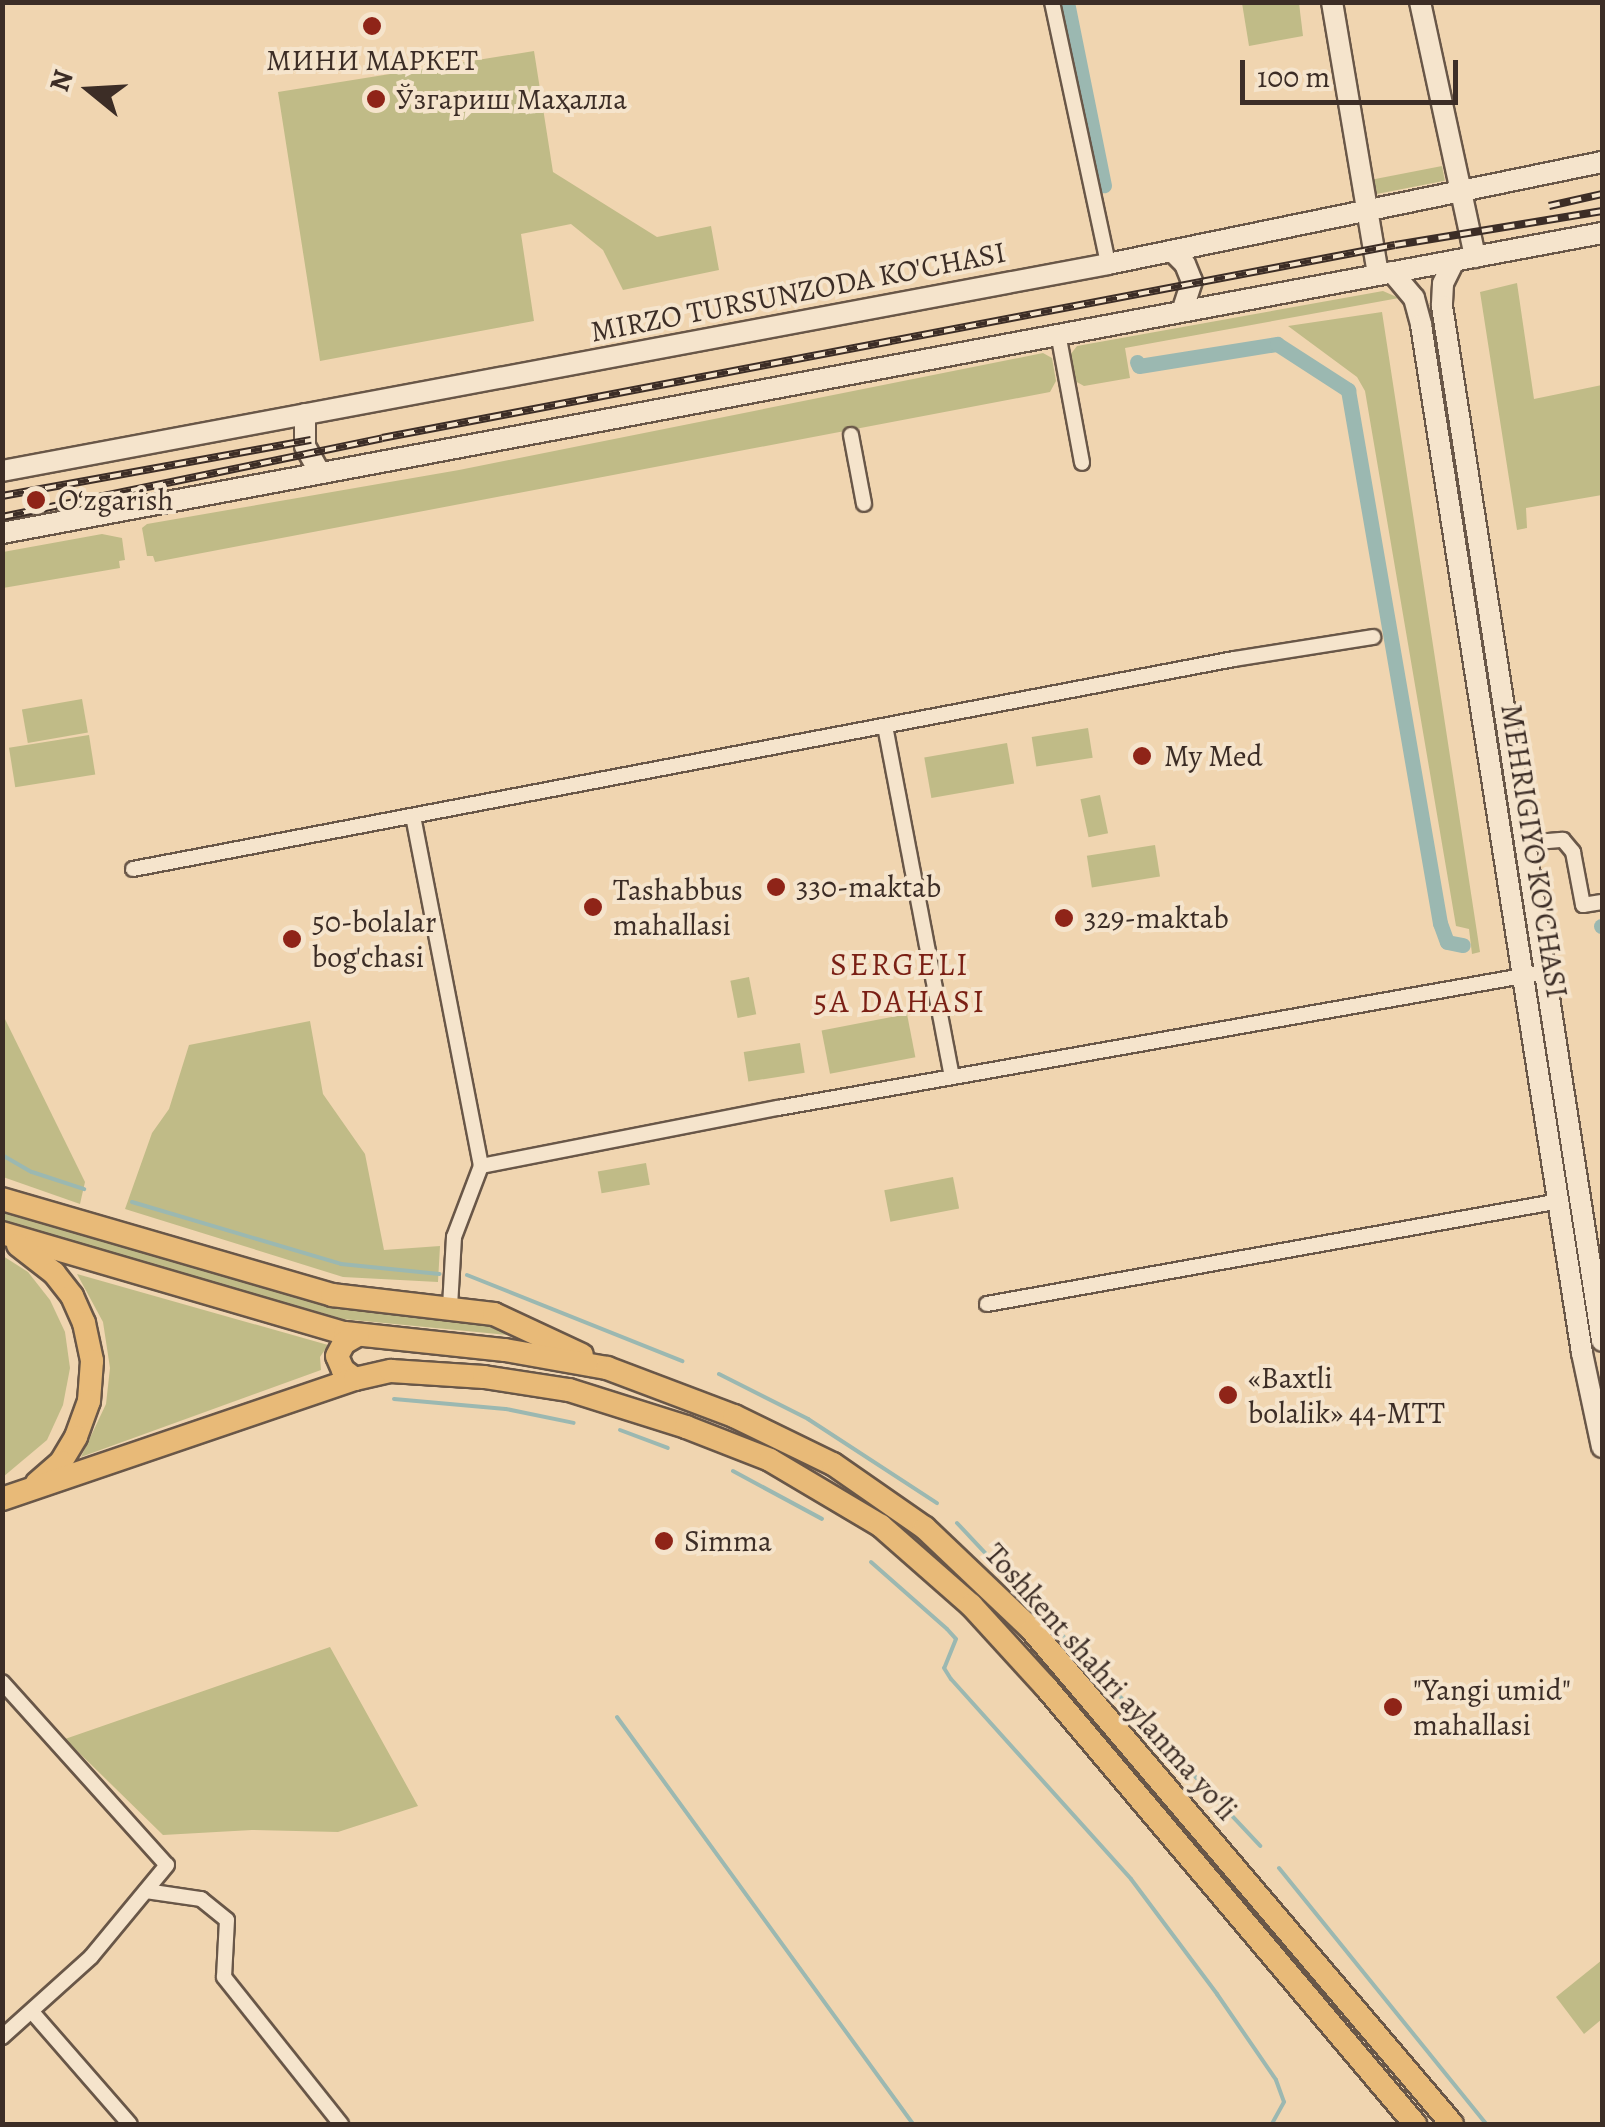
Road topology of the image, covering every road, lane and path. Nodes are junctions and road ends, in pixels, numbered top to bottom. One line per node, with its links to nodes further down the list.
1 (1052, 2): 10 (street)
2 (1332, 2): 6 (main road, MEHRIGIYO KO'CHASI)
3 (1420, 2): 5 (main road, MEHRIGIYO KO'CHASI)
4 (1602, 162): 5 (main road, MIRZO TURSUNZODA KO'CHASI)
5 (1461, 189): 6 (main road, MIRZO TURSUNZODA KO'CHASI); 9 (main road, MEHRIGIYO KO'CHASI)
6 (1366, 208): 8 (main road, MIRZO TURSUNZODA KO'CHASI); 11 (main road, MEHRIGIYO KO'CHASI)
7 (1602, 234): 9 (main road)
8 (1172, 251): 10 (main road, MIRZO TURSUNZODA KO'CHASI); 12 (main road)
9 (1464, 259): 11 (main road); 24 (main road, MEHRIGIYO KO'CHASI)
10 (1108, 264): 14 (main road, MIRZO TURSUNZODA KO'CHASI)
11 (1385, 273): 12 (main road); 28 (main road, MEHRIGIYO KO'CHASI)
12 (1183, 309): 13 (main road)
13 (1058, 332): 16 (street); 18 (main road)
14 (305, 414): 17 (main road, MIRZO TURSUNZODA KO'CHASI); 18 (main road)
15 (851, 435): 19 (street)
16 (1082, 464)
17 (2, 471)
18 (320, 473): 20 (main road)
19 (864, 504)
20 (2, 534)
21 (1373, 637): 22 (street)
22 (885, 726): 23 (street); 29 (street)
23 (413, 816): 25 (street); 30 (street)
24 (1525, 843): 26 (street); 27 (main road, MEHRIGIYO KO'CHASI)
25 (133, 869)
26 (1602, 902)
27 (1544, 972): 28 (street); 37 (main road, MEHRIGIYO KO'CHASI)
28 (1523, 975): 29 (street); 32 (main road, MEHRIGIYO KO'CHASI)
29 (952, 1077): 30 (street)
30 (482, 1166): 35 (street)
31 (2, 1198): 35 (highway)
32 (1560, 1201): 34 (street); 40 (main road, MEHRIGIYO KO'CHASI)
33 (2, 1234): 36 (highway, Toshkent shahri aylanma yoʻli); 41 (highway, Toshkent shahri aylanma yoʻli)
34 (987, 1304)
35 (450, 1308): 38 (highway)
36 (358, 1336): 38 (highway, Toshkent shahri aylanma yoʻli); 39 (highway)
37 (1602, 1342)
38 (608, 1368): 43 (highway, Toshkent shahri aylanma yoʻli)
39 (355, 1378): 41 (highway, Toshkent shahri aylanma yoʻli); 44 (highway, Toshkent shahri aylanma yoʻli)
40 (1602, 1447)
41 (7, 1497)
42 (2, 1682): 46 (street)
43 (1130, 1740): 44 (highway); 45 (highway, Toshkent shahri aylanma yoʻli)
44 (1107, 1759): 47 (highway, Toshkent shahri aylanma yoʻli)
45 (1244, 1876): 47 (highway); 53 (highway, Toshkent shahri aylanma yoʻli)
46 (146, 1891): 48 (street); 51 (street)
47 (1220, 1894): 52 (highway, Toshkent shahri aylanma yoʻli)
48 (33, 2013): 49 (street); 50 (street)
49 (2, 2037)
50 (130, 2124)
51 (341, 2124)
52 (1415, 2124)
53 (1452, 2124)

